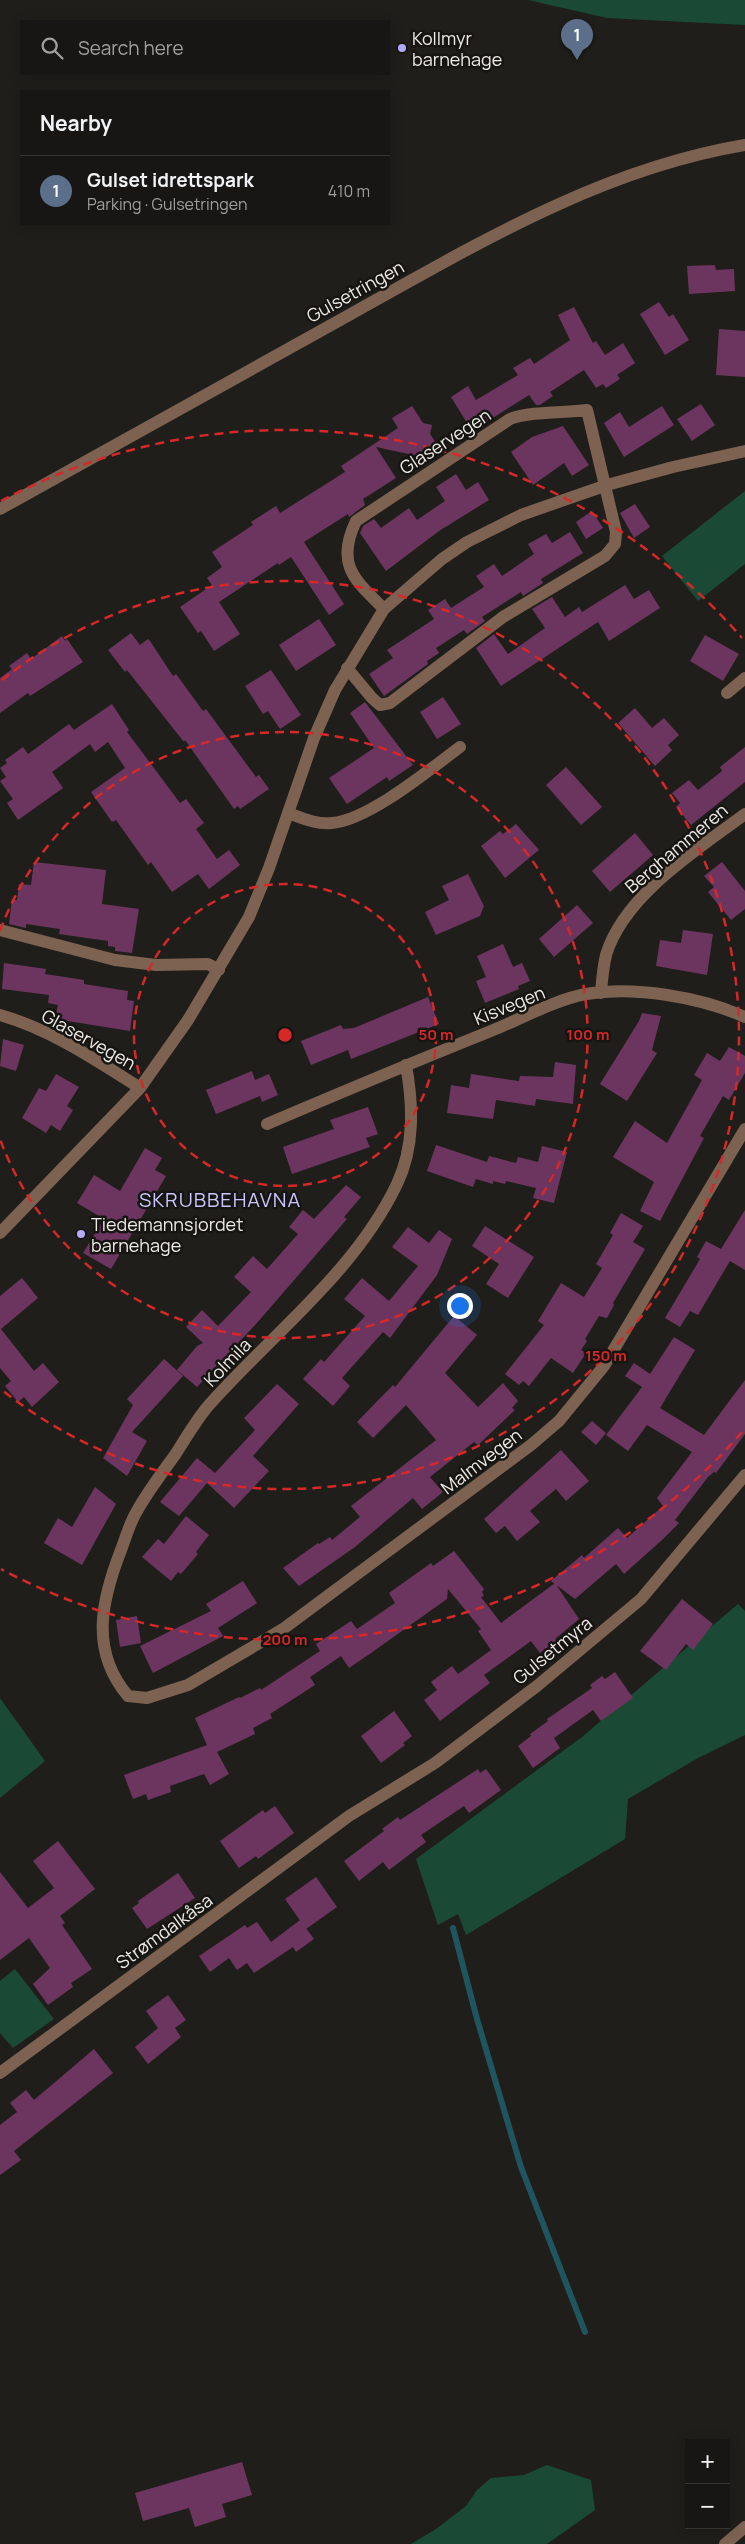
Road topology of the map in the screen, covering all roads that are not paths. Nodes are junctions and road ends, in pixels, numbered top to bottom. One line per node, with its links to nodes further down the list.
1 (745, 146): 4 (street, Gulsetringen)
2 (745, 451): 3 (street, Glaservegen)
3 (607, 485): 5 (street, Glaservegen); 5 (street, Glaservegen); 6 (street, Glaservegen)
4 (0, 509)
5 (384, 610): 6 (street, Glaservegen)
6 (347, 668): 10 (street, Glaservegen)
7 (745, 678): 8 (street)
8 (727, 693)
9 (460, 747): 10 (street)
10 (288, 813): 13 (street, Glaservegen)
11 (745, 814): 14 (street, Berghammeren)
12 (0, 930): 13 (street)
13 (219, 970): 18 (street, Glaservegen)
14 (601, 993): 16 (street, Kisvegen); 17 (street, Kisvegen)
15 (0, 1015): 18 (street, Glaservegen)
16 (745, 1017)
17 (406, 1065): 19 (street, Kisvegen); 23 (street, Kolmila)
18 (140, 1088): 21 (street)
19 (267, 1124)
20 (745, 1128): 23 (street, Malmvegen)
21 (0, 1233)
22 (745, 1475): 24 (street, Gulsetmyra)
23 (128, 1696)
24 (349, 1816): 25 (street, Strømdalkåsa)
25 (0, 2073)
26 (745, 2527): 27 (street)
27 (725, 2544)

